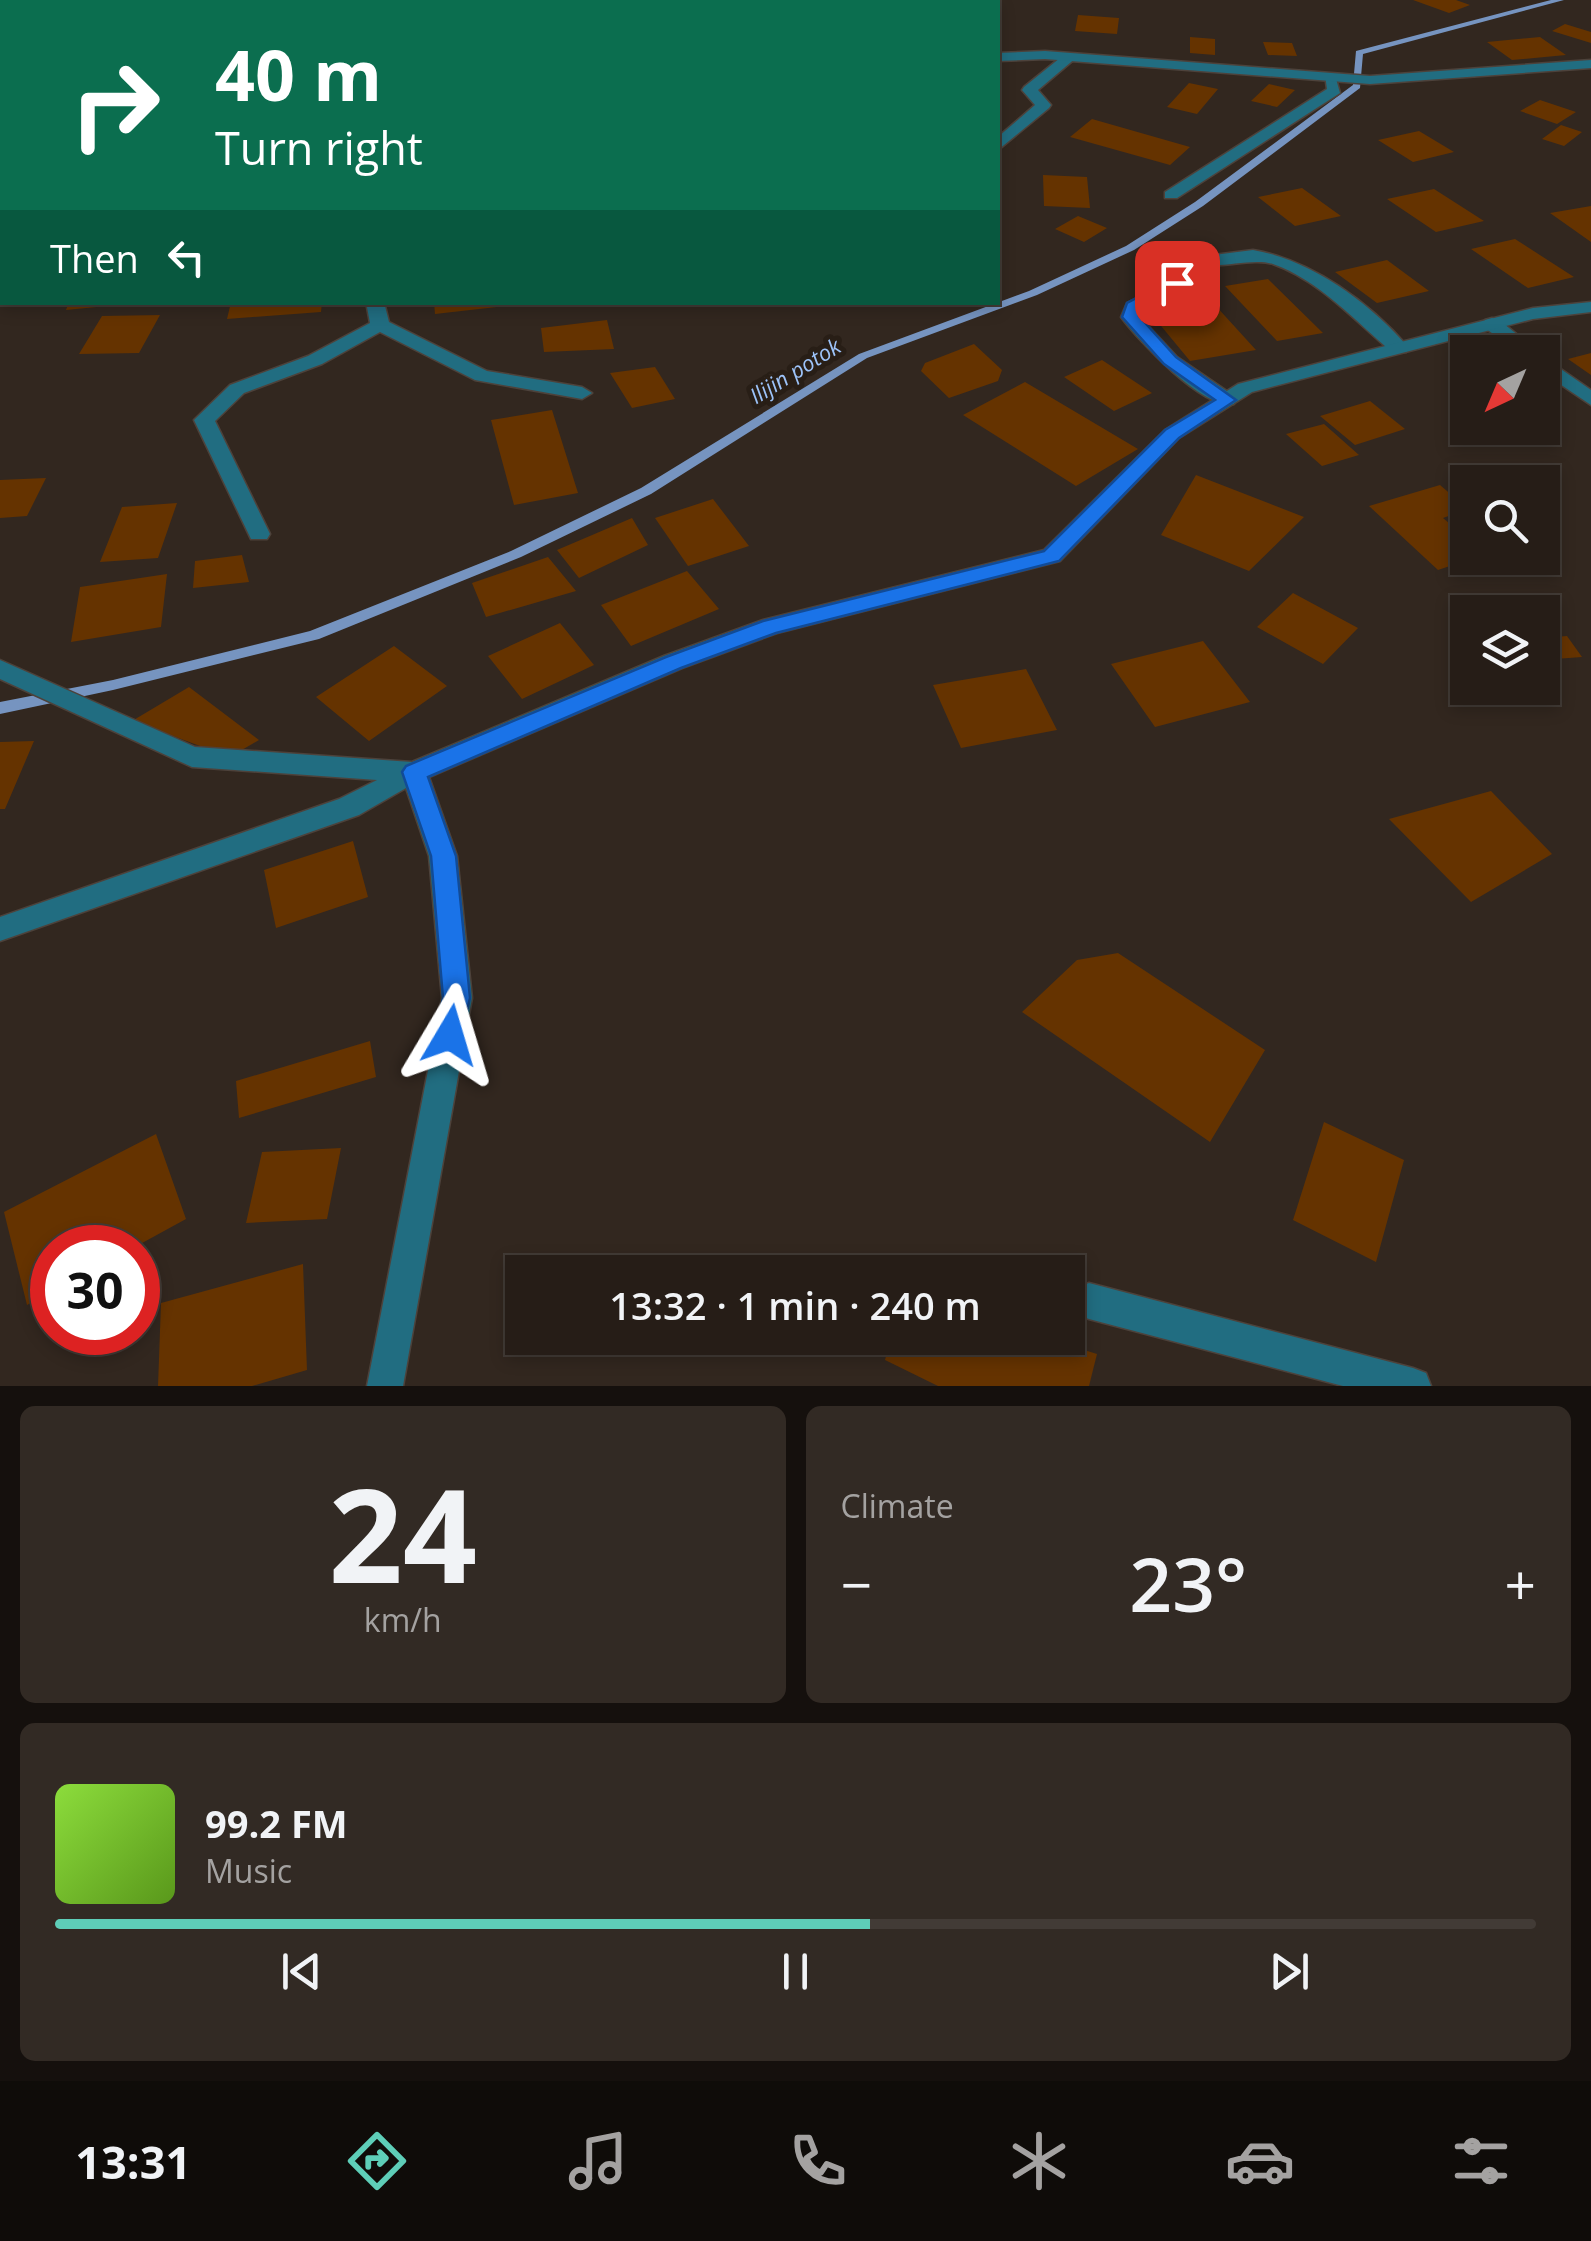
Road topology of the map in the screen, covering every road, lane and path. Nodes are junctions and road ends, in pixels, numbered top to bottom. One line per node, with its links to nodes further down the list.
1 (1070, 56): 2 (street); 4 (street); 5 (street)
2 (1000, 58)
3 (1591, 64): 4 (street)
4 (1332, 78): 6 (street)
5 (1000, 143)
6 (1171, 195)
7 (1206, 261): 14 (street)
8 (1177, 283): 18 (street)
9 (376, 305): 12 (street)
10 (1591, 306): 11 (street)
11 (1492, 324): 13 (street); 14 (street)
12 (380, 325): 16 (street); 19 (street)
13 (1507, 335)
14 (1399, 348): 18 (street)
15 (1560, 375): 17 (street)
16 (582, 393)
17 (1591, 398)
18 (1227, 400): 21 (street)
19 (258, 534)
20 (0, 669): 21 (street)
21 (414, 772): 22 (street); 24 (street)
22 (0, 929)
23 (1090, 1302): 25 (street)
24 (385, 1386)
25 (1413, 1386)

